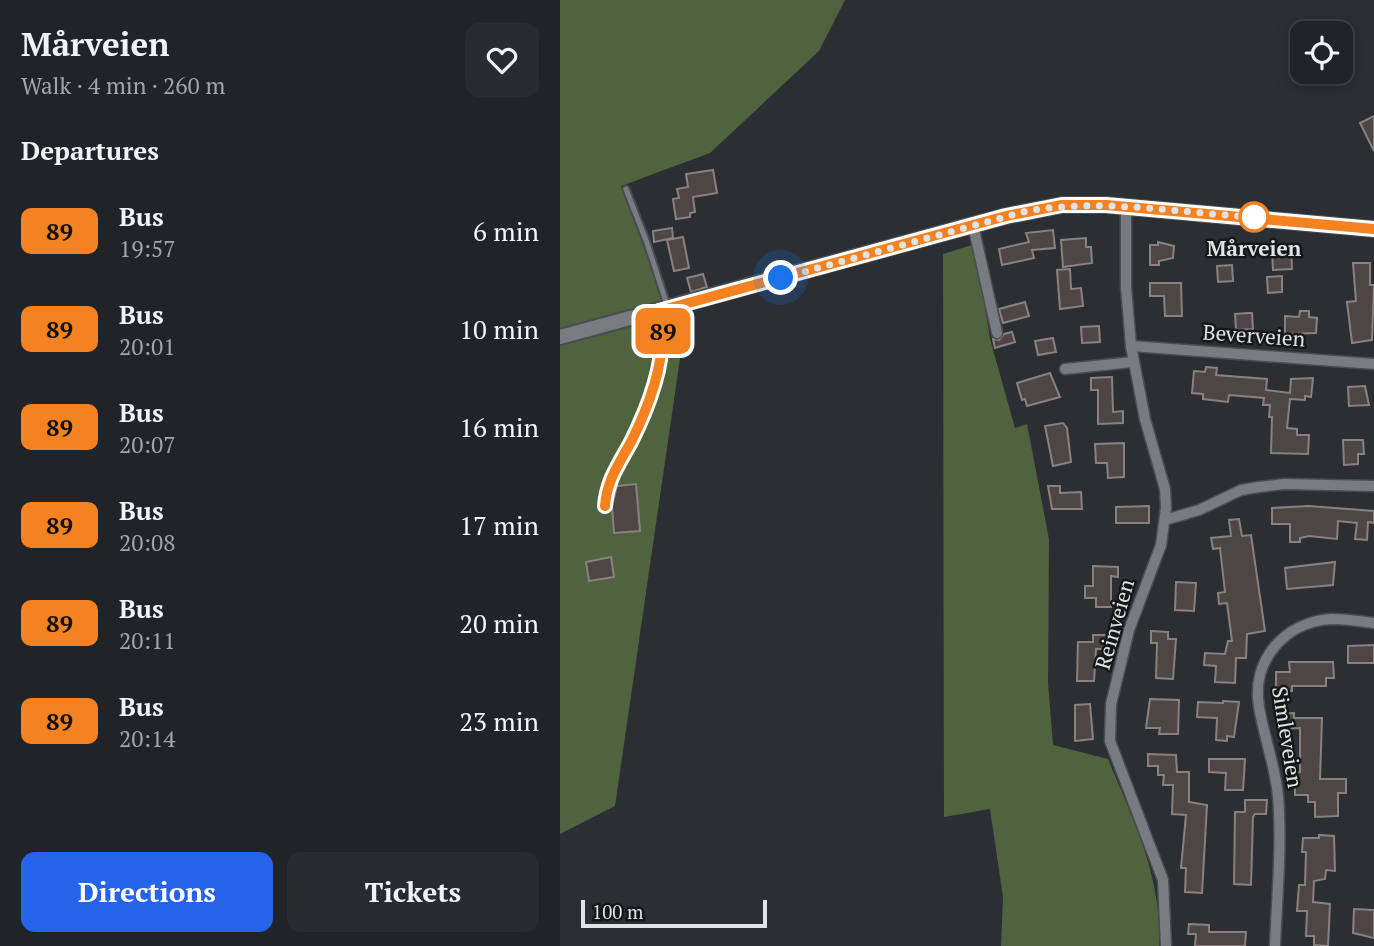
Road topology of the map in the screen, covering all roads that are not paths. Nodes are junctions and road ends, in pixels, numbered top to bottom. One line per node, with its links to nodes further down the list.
1 (626, 189): 5 (lane)
2 (1126, 206): 3 (main road); 4 (main road); 8 (street)
3 (1373, 224)
4 (973, 225): 5 (main road); 6 (street)
5 (663, 310): 7 (main road); 13 (street)
6 (997, 333)
7 (560, 337)
8 (1131, 346): 9 (street); 10 (street, Beverveien)
9 (1133, 362): 11 (street); 14 (street)
10 (1374, 364)
11 (1065, 369)
12 (1374, 486): 14 (street)
13 (605, 506)
14 (1165, 520): 16 (street, Reinveien)
15 (1374, 623): 17 (street, Simleveien)
16 (1166, 946)
17 (1275, 946)

